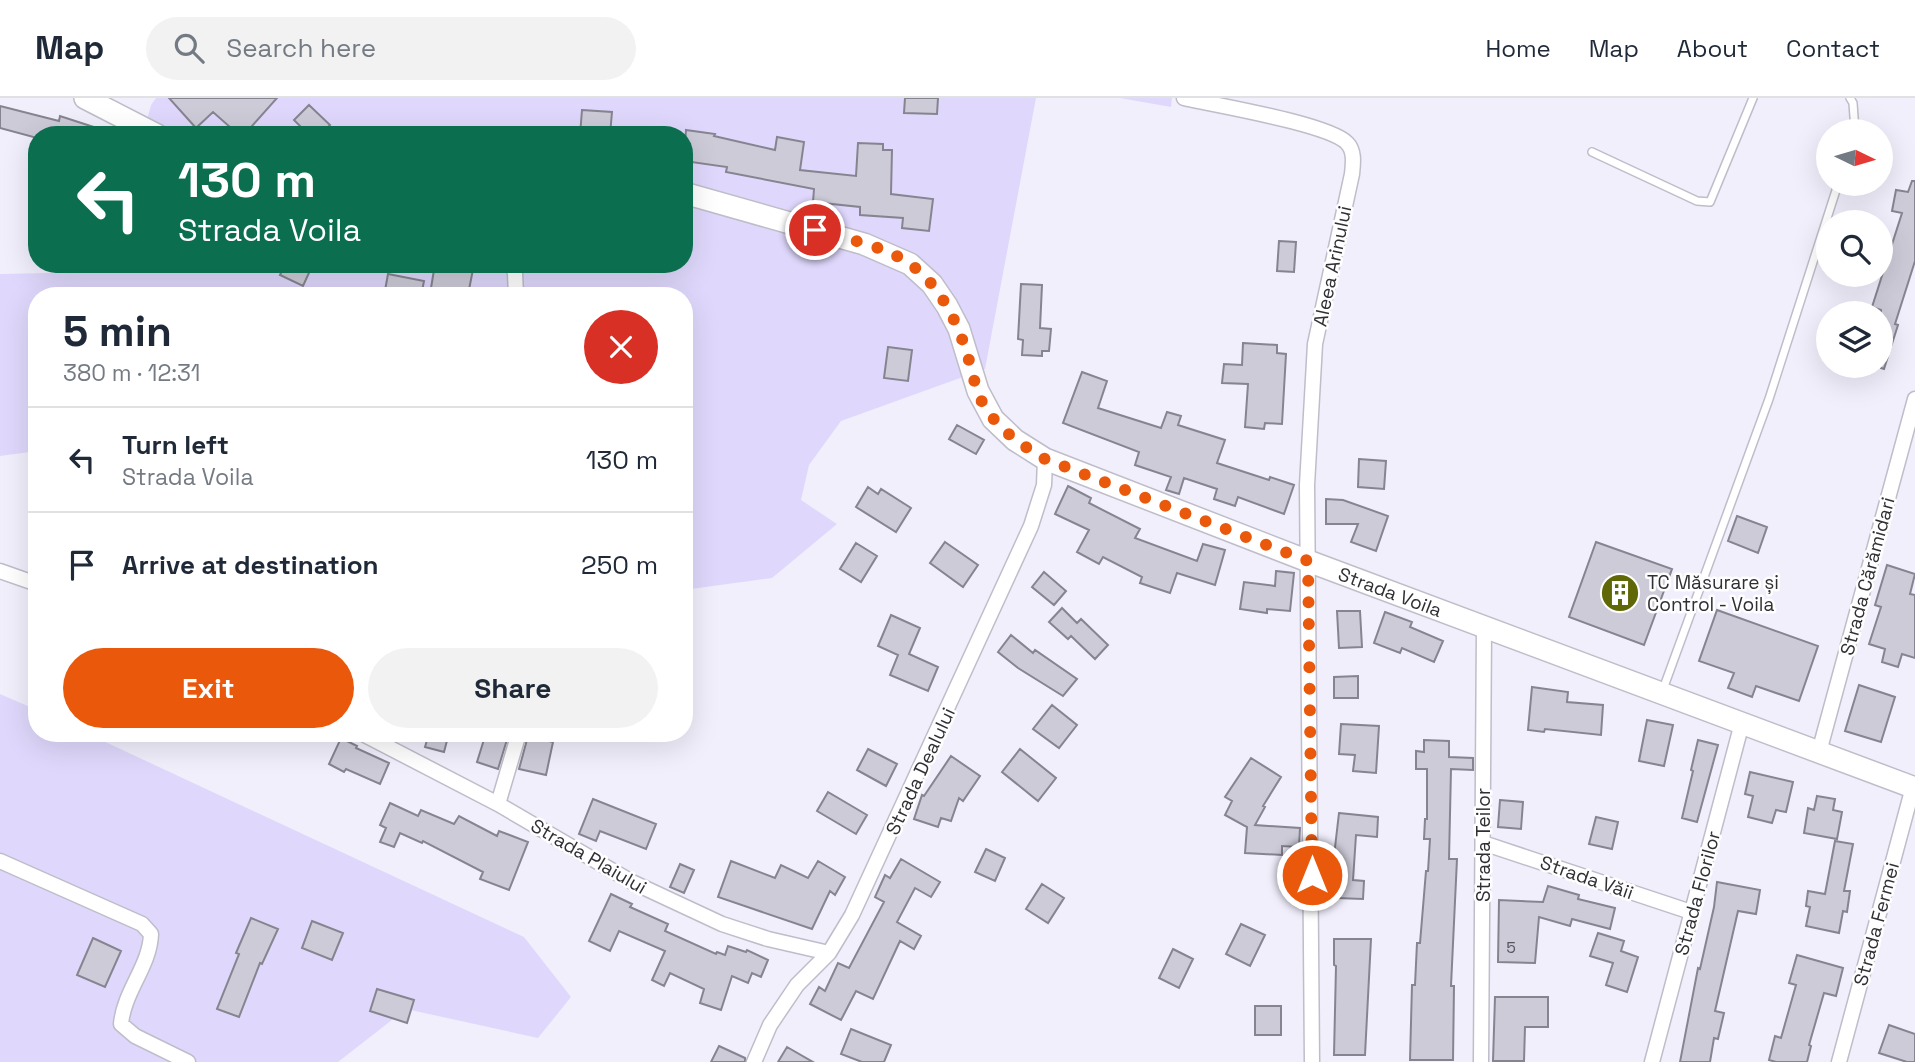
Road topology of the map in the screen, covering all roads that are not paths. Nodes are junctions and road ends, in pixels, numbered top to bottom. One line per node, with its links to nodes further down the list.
1 (85, 98): 6 (main road)
2 (1184, 98): 12 (street, Aleea Arinului)
3 (1753, 98): 7 (lane)
4 (1850, 98): 5 (lane)
5 (1854, 119)
6 (139, 126)
7 (1592, 152)
8 (693, 196): 11 (main road, Strada Voila)
9 (1834, 196): 16 (lane)
10 (1915, 399): 20 (street, Strada Cărămidari)
11 (1045, 459): 12 (main road, Strada Voila); 26 (street, Strada Dealului)
12 (1308, 561): 15 (main road, Strada Voila); 29 (street, Aleea Arinului)
13 (0, 571): 14 (street)
14 (28, 581)
15 (1484, 628): 16 (main road, Strada Voila); 23 (street, Strada Teilor)
16 (1662, 693): 17 (main road, Strada Voila)
17 (1742, 723): 20 (main road, Strada Voila); 25 (street, Strada Florilor)
18 (378, 742): 22 (street, Strada Plaiului)
19 (516, 742): 22 (street)
20 (1819, 752): 21 (main road, Strada Voila)
21 (1914, 787): 32 (street, Strada Fermei)
22 (498, 804): 26 (street, Strada Plaiului)
23 (1483, 843): 25 (street, Strada Văii); 30 (street, Strada Teilor)
24 (0, 861): 27 (street)
25 (1691, 912): 31 (street, Strada Florilor)
26 (829, 953): 28 (street, Strada Dealului)
27 (188, 1062)
28 (754, 1062)
29 (1312, 1062)
30 (1481, 1062)
31 (1652, 1062)
32 (1839, 1062)

